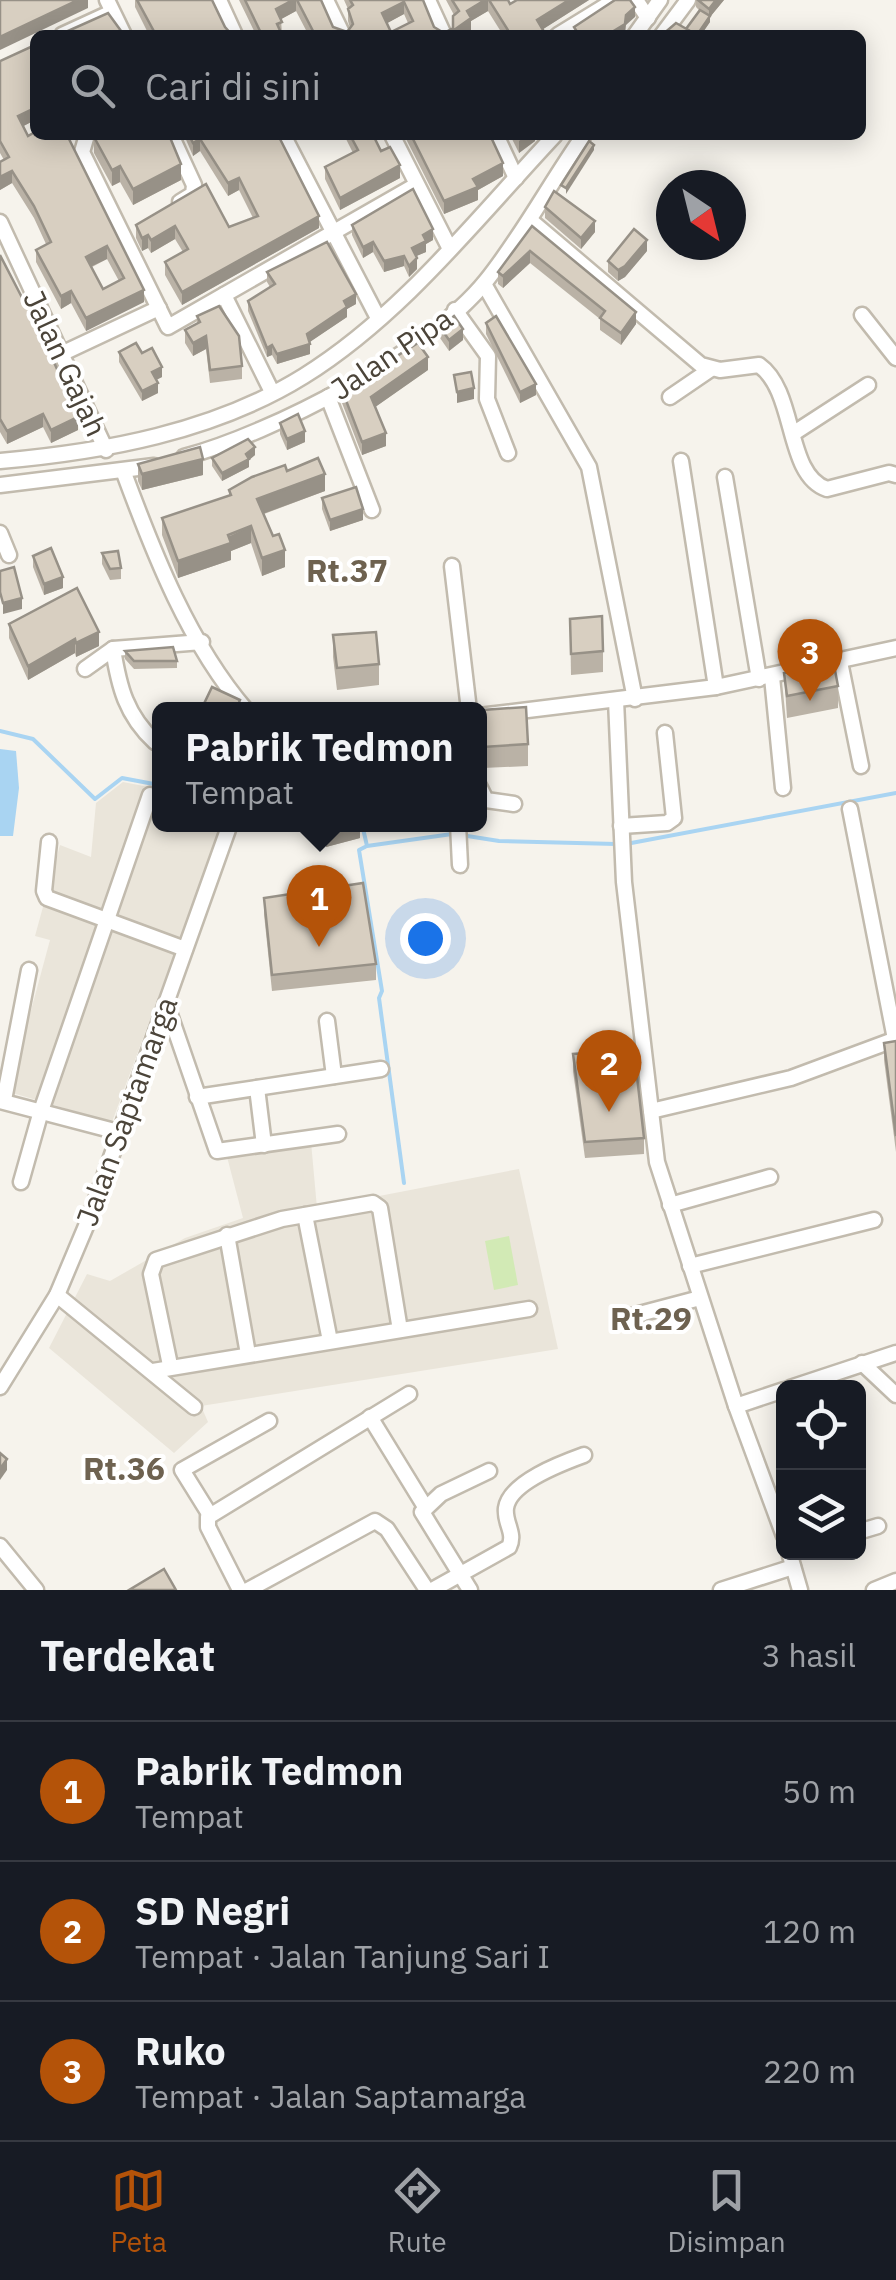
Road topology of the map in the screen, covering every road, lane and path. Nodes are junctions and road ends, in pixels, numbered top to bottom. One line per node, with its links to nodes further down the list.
1 (218, 0): 12 (street)
2 (326, 0): 13 (street)
3 (428, 0): 14 (street)
4 (616, 0): 15 (street)
5 (636, 0): 9 (street)
6 (660, 0): 9 (street)
7 (688, 0): 17 (street)
8 (110, 6): 10 (street); 11 (street)
9 (648, 18): 16 (street)
10 (70, 30)
11 (122, 30)
12 (233, 30)
13 (341, 30)
14 (442, 30)
15 (566, 30)
16 (639, 30)
17 (666, 30)
18 (86, 140): 32 (street)
19 (173, 140): 27 (street)
20 (286, 140): 31 (street)
21 (394, 140): 26 (street)
22 (498, 140): 25 (street)
23 (551, 140): 25 (street)
24 (581, 140): 28 (street, Jalan Pipa)
25 (516, 178): 33 (street)
26 (416, 185): 31 (street); 33 (street)
27 (172, 206)
28 (530, 220): 34 (street, Jalan Pipa); 42 (street)
29 (0, 222): 40 (street, Jalan Gajah)
30 (139, 224): 32 (street)
31 (332, 233): 35 (street); 39 (street)
32 (122, 234): 36 (street)
33 (450, 250): 39 (street)
34 (484, 284): 37 (street, Jalan Pipa); 67 (street)
35 (224, 295): 36 (street); 44 (street)
36 (159, 308): 40 (street)
37 (456, 310): 45 (street, Jalan Pipa); 49 (street)
38 (862, 316): 41 (street)
39 (378, 318): 44 (street)
40 (61, 354): 48 (street, Jalan Gajah)
41 (896, 358)
42 (711, 369): 46 (street); 47 (street)
43 (868, 385): 47 (street)
44 (272, 392): 48 (street)
45 (328, 397): 52 (street, Jalan Pipa); 56 (street)
46 (670, 397)
47 (794, 433): 54 (street)
48 (106, 450): 50 (street)
49 (508, 453)
50 (0, 461)
51 (681, 461): 66 (street)
52 (124, 473): 55 (street, Jalan Pipa); 60 (street)
53 (725, 476): 65 (street)
54 (896, 476)
55 (0, 486)
56 (372, 510)
57 (0, 533): 58 (street)
58 (9, 555)
59 (452, 566): 70 (street)
60 (202, 642): 62 (street); 69 (street)
61 (896, 648): 63 (street)
62 (112, 650): 64 (street); 73 (street)
63 (840, 662): 65 (street); 74 (street)
64 (84, 669)
65 (765, 678): 66 (street); 75 (street)
66 (716, 687): 67 (street)
67 (636, 699): 68 (street)
68 (616, 700): 71 (street); 80 (street)
69 (241, 702)
70 (468, 702)
71 (487, 715)
72 (665, 733): 80 (street)
73 (152, 739)
74 (860, 766)
75 (783, 788)
76 (150, 795): 85 (street)
77 (487, 800): 78 (street)
78 (514, 804)
79 (850, 809): 90 (street)
80 (622, 831): 97 (street)
81 (227, 832): 86 (street, Jalan Saptamarga)
82 (459, 832): 84 (street)
83 (49, 842): 85 (street)
84 (460, 865)
85 (106, 921): 86 (street); 96 (street)
86 (185, 950): 88 (street, Jalan Saptamarga)
87 (29, 970): 95 (street)
88 (166, 1002): 94 (street); 98 (street, Jalan Saptamarga)
89 (328, 1021): 92 (street)
90 (896, 1039): 97 (street)
91 (381, 1069): 92 (street)
92 (334, 1076): 93 (street)
93 (256, 1088): 94 (street); 100 (street)
94 (197, 1097): 100 (street)
95 (2, 1101): 96 (street)
96 (41, 1111): 98 (street); 102 (street)
97 (651, 1111): 103 (street)
98 (122, 1133): 108 (street, Jalan Saptamarga)
99 (338, 1134): 100 (street)
100 (264, 1145)
101 (770, 1177): 103 (street)
102 (22, 1182)
103 (670, 1205): 107 (street)
104 (305, 1216): 106 (street); 112 (street); 113 (street)
105 (874, 1220): 107 (street)
106 (227, 1234): 115 (street); 117 (street)
107 (690, 1266): 109 (street)
108 (57, 1295): 118 (street); 120 (street, Jalan Saptamarga)
109 (700, 1298): 111 (street); 124 (street)
110 (528, 1309): 112 (street)
111 (628, 1317)
112 (400, 1330): 113 (street)
113 (330, 1341): 115 (street)
114 (896, 1352): 116 (street)
115 (248, 1354): 117 (street)
116 (862, 1363): 119 (street); 123 (street)
117 (170, 1365): 118 (street)
118 (152, 1372): 125 (street)
119 (811, 1380)
120 (0, 1388)
121 (776, 1392): 124 (street)
122 (409, 1394): 126 (street)
123 (896, 1395)
124 (736, 1406): 131 (street)
125 (194, 1407)
126 (370, 1417): 130 (street); 132 (street)
127 (269, 1420): 132 (street)
128 (584, 1455): 138 (street)
129 (488, 1471): 130 (street)
130 (424, 1505): 138 (street)
131 (776, 1514)
132 (210, 1515): 141 (street)
133 (878, 1526): 134 (street)
134 (866, 1530)
135 (0, 1546): 140 (street)
136 (786, 1560): 145 (street)
137 (794, 1560): 146 (street)
138 (460, 1574): 143 (street); 144 (street)
139 (896, 1581): 147 (street)
140 (36, 1590)
141 (240, 1590)
142 (248, 1590): 143 (street)
143 (429, 1590)
144 (470, 1590)
145 (721, 1590)
146 (800, 1590)
147 (874, 1590)

